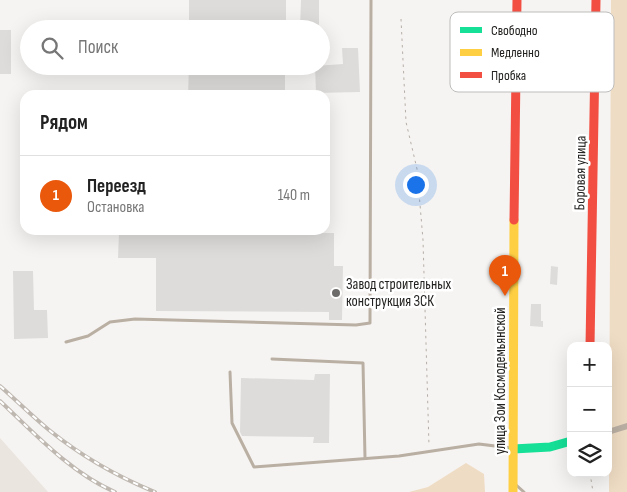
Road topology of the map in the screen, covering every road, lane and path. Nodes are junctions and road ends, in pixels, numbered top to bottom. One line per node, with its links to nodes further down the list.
1 (371, 0): 5 (lane)
2 (401, 19): 13 (path)
3 (516, 92): 12 (main road, улица Зои Космодемьянской)
4 (594, 92): 6 (main road, Боровая улица)
5 (66, 342)
6 (590, 342)
7 (272, 359): 14 (lane)
8 (230, 372): 14 (lane)
9 (627, 426): 10 (street)
10 (612, 431)
11 (567, 442): 12 (main road)
12 (513, 449): 13 (lane); 16 (main road, улица Зои Космодемьянской)
13 (429, 452): 14 (lane)
14 (365, 458)
15 (591, 477): 19 (path)
16 (513, 482): 17 (main road, улица Зои Космодемьянской); 18 (lane)
17 (514, 492)
18 (524, 492)
19 (593, 492)

